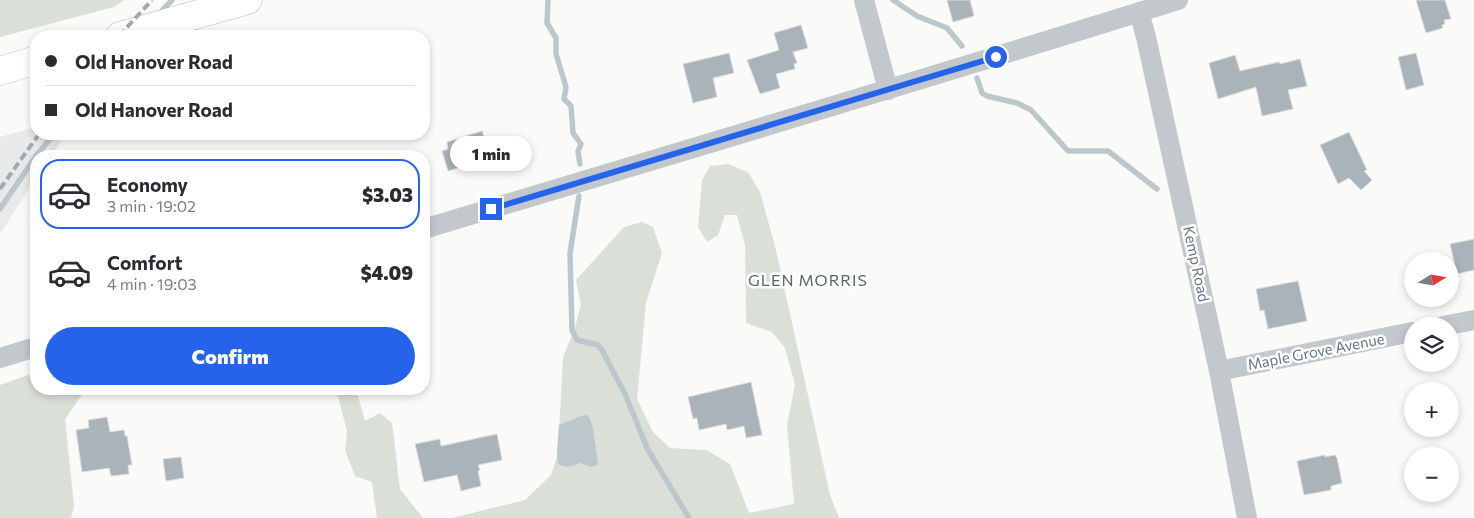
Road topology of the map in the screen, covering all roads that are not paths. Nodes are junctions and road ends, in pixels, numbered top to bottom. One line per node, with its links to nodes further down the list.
1 (864, 0): 6 (street)
2 (1178, 0): 4 (street)
3 (235, 4): 5 (highway)
4 (1139, 12): 6 (street); 13 (street, Kemp Road)
5 (142, 30)
6 (888, 90): 7 (street)
7 (430, 227)
8 (1474, 320): 9 (street)
9 (1459, 323)
10 (1404, 334): 13 (street, Maple Grove Avenue)
11 (30, 349): 12 (street)
12 (0, 358)
13 (1220, 371): 14 (street, Kemp Road)
14 (1247, 518)

